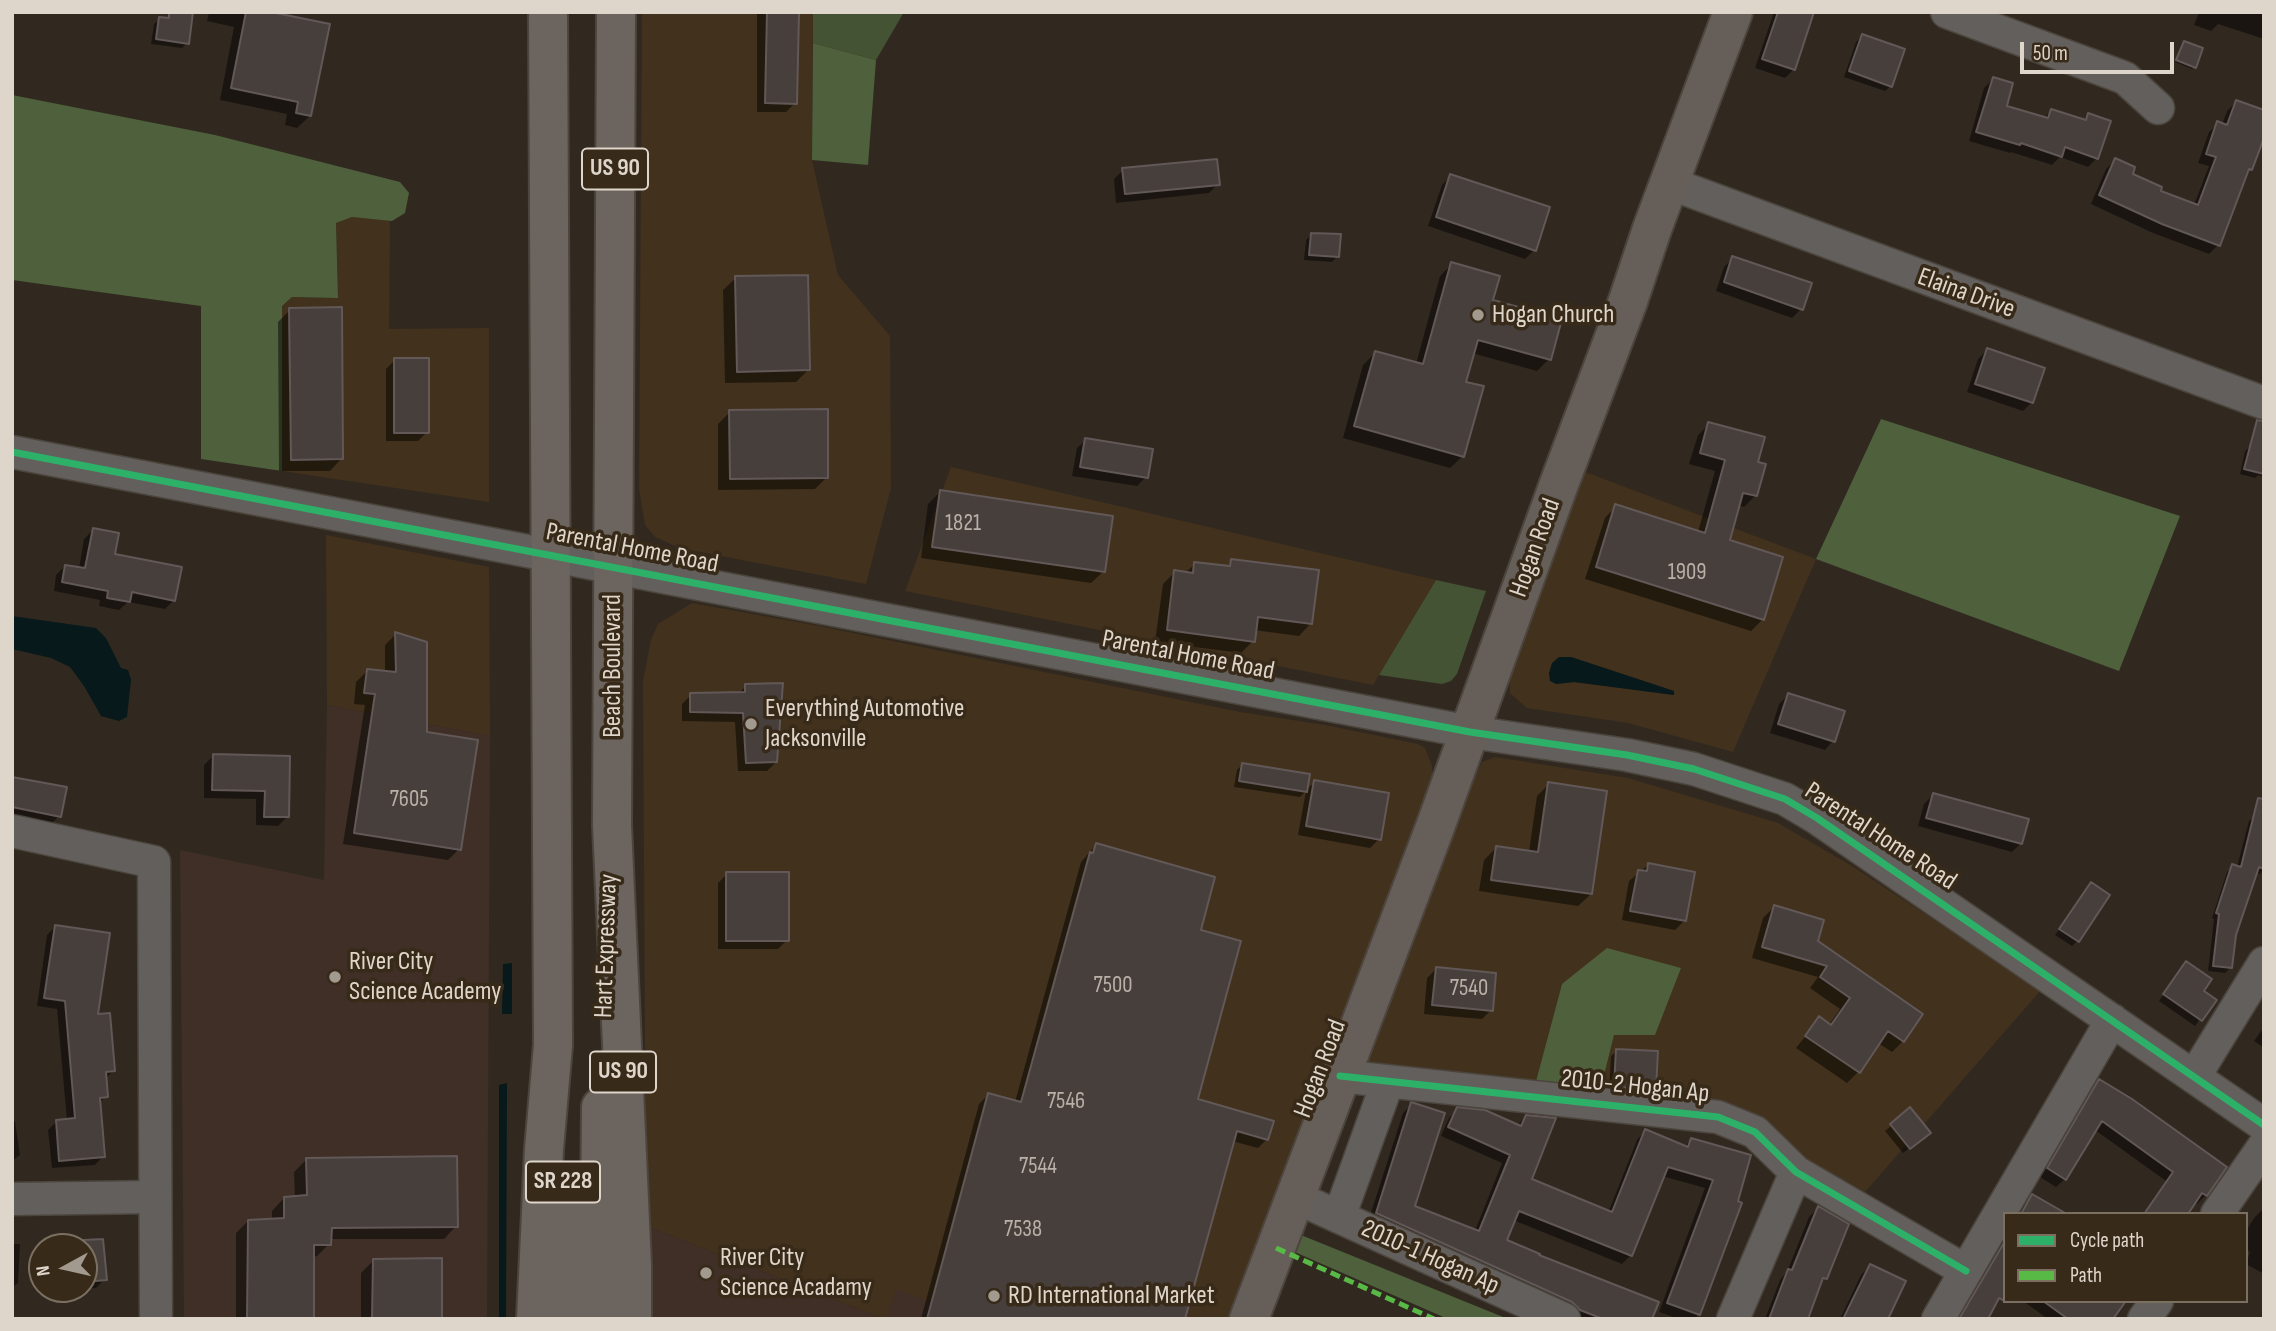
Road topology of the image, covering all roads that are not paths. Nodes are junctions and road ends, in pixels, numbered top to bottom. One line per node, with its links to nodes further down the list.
1 (548, 12): 9 (highway, US 90)
2 (616, 12): 10 (highway, Beach Boulevard / US 90)
3 (1733, 12): 6 (main road, Hogan Road)
4 (1947, 12): 5 (street)
5 (2158, 108)
6 (1669, 183): 7 (street, Elaina Drive); 11 (main road, Hogan Road)
7 (2264, 403)
8 (12, 452): 9 (street, Parental Home Road)
9 (551, 554): 10 (street, Parental Home Road); 16 (highway, US 90)
10 (613, 567): 11 (street, Parental Home Road); 12 (highway, Beach Boulevard / US 90)
11 (1469, 732): 15 (street, Parental Home Road); 17 (main road, Hogan Road)
12 (612, 825): 33 (highway, Hart Expressway / SR 228); 34 (highway, Beach Boulevard / US 90)
13 (12, 831): 23 (street)
14 (2264, 963): 18 (street)
15 (2112, 1020): 18 (street, Parental Home Road); 28 (street)
16 (553, 1045): 31 (highway, US 90); 32 (highway, SR 228)
17 (1340, 1076): 19 (street, 2010-2 Hogan Ap); 24 (main road, Hogan Road)
18 (2194, 1077): 20 (street, Parental Home Road)
19 (1388, 1081): 22 (street, 2010-2 Hogan Ap); 27 (street)
20 (2264, 1125)
21 (2264, 1146): 26 (street)
22 (1796, 1172): 28 (street, 2010-2 Hogan Ap); 37 (street)
23 (154, 1197): 25 (street); 30 (street)
24 (1295, 1197): 27 (street, 2010-1 Hogan Ap); 35 (main road, Hogan Road)
25 (12, 1199)
26 (2218, 1212)
27 (1339, 1217): 36 (street, 2010-1 Hogan Ap)
28 (1966, 1271): 38 (street)
29 (2156, 1303): 39 (street)
30 (156, 1319)
31 (536, 1319)
32 (568, 1319)
33 (598, 1319)
34 (632, 1319)
35 (1250, 1319)
36 (1564, 1319)
37 (1733, 1319)
38 (1938, 1319)
39 (2144, 1319)

